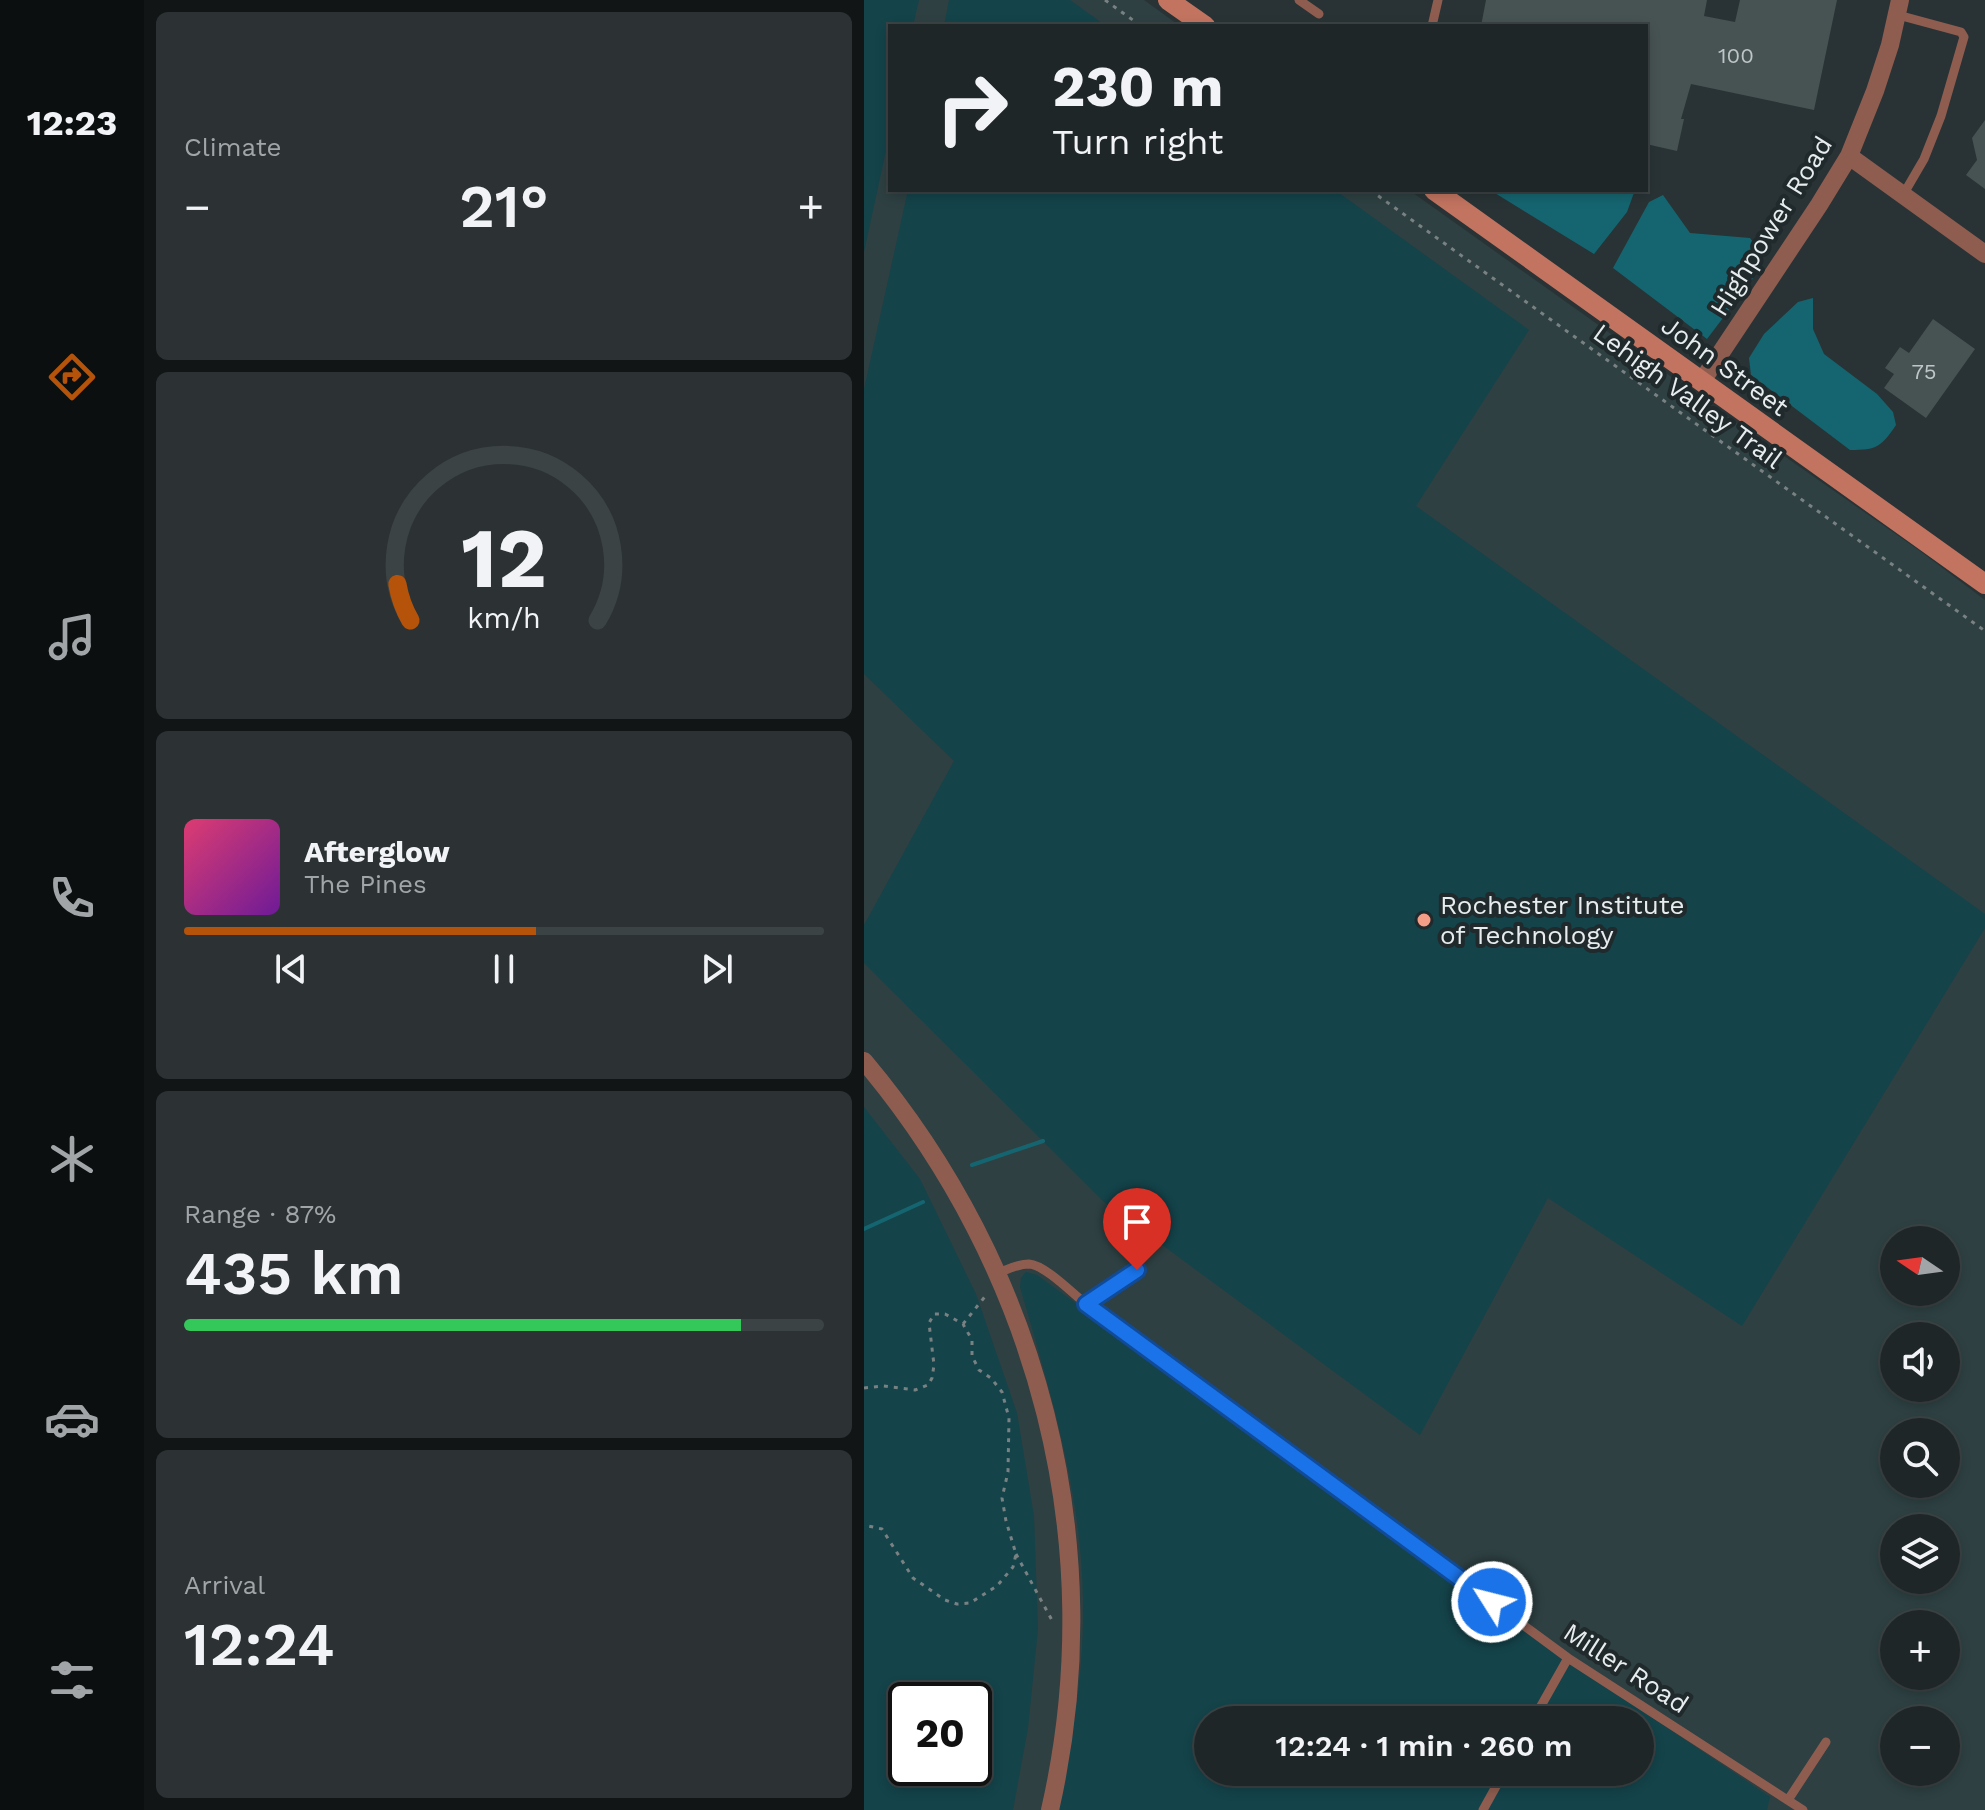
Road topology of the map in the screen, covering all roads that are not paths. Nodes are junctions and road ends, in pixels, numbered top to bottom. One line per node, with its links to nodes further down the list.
1 (1168, 0): 6 (street)
2 (1299, 0): 5 (lane)
3 (1438, 0): 7 (lane)
4 (1899, 7): 8 (street, Highpower Road); 10 (lane)
5 (1319, 14)
6 (1202, 24)
7 (1432, 24)
8 (1849, 156): 10 (street); 12 (street, Highpower Road)
9 (1437, 192): 12 (street, John Street)
10 (1903, 195): 11 (street)
11 (1985, 254)
12 (1702, 381): 13 (street, John Street)
13 (1985, 584)
14 (864, 1061): 16 (street)
15 (1137, 1270): 17 (lane)
16 (998, 1273): 17 (lane, Miller Road); 23 (street)
17 (1086, 1304): 18 (lane, Miller Road)
18 (1568, 1658): 19 (lane); 22 (lane, Miller Road)
19 (1541, 1706)
20 (1826, 1742): 22 (lane)
21 (1496, 1786): 24 (lane)
22 (1788, 1800): 25 (lane, Miller Road)
23 (1050, 1810)
24 (1483, 1810)
25 (1803, 1810)

